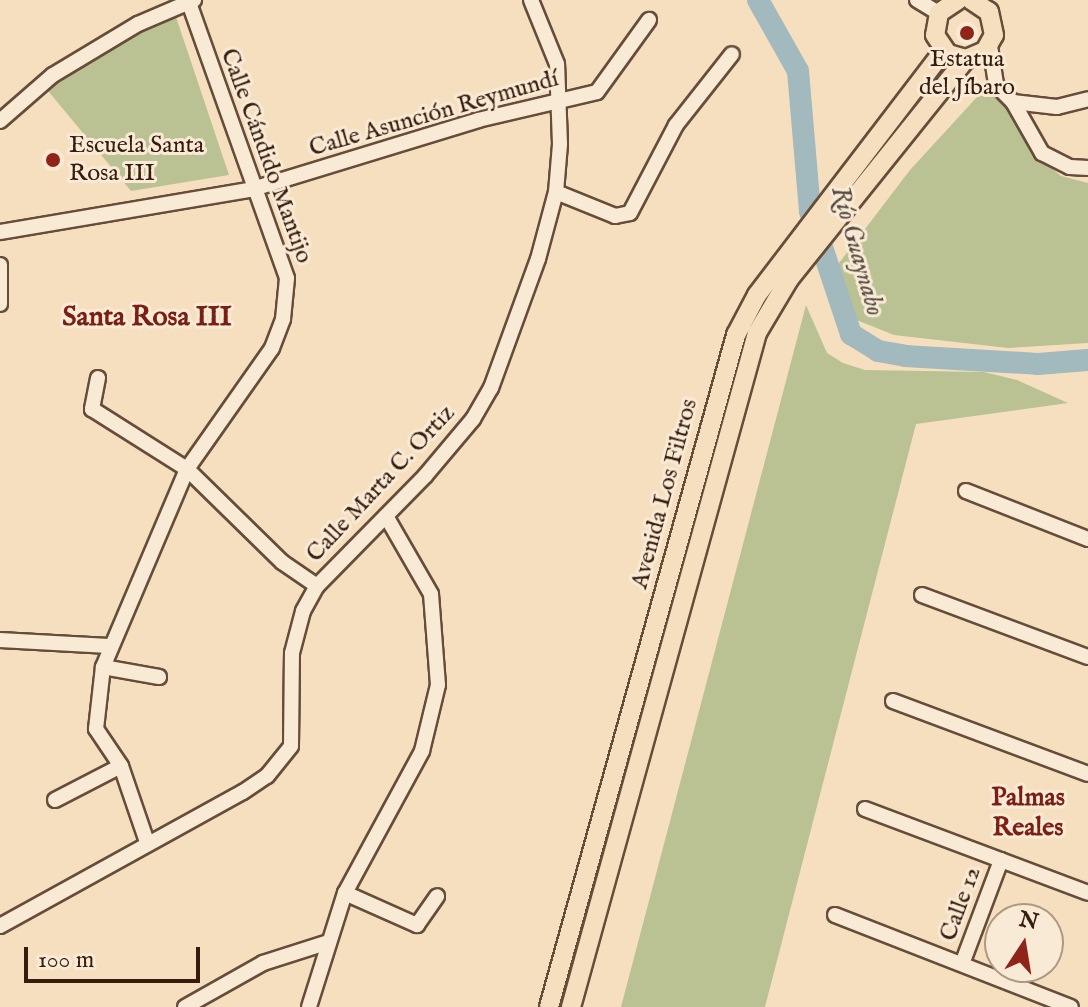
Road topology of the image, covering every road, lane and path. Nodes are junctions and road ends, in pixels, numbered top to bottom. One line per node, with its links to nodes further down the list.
1 (531, 0): 15 (street, Calle Marta C. Ortiz)
2 (917, 0): 7 (street)
3 (958, 0): 7 (main road)
4 (971, 0): 9 (main road)
5 (995, 0): 9 (main road)
6 (192, 1): 17 (street); 20 (street, Calle Cándido Mantijo)
7 (939, 13): 11 (main road)
8 (649, 20): 15 (street, Calle Asunción Reymundí)
9 (994, 23): 10 (main road)
10 (990, 46): 13 (main road); 16 (street)
11 (944, 50): 13 (main road); 18 (main road, Avenida Los Filtros)
12 (732, 54): 21 (street)
13 (966, 59): 18 (main road, Avenida Los Filtros)
14 (1088, 99): 16 (street)
15 (558, 101): 20 (street, Calle Asunción Reymundí); 21 (street, Calle Marta C. Ortiz)
16 (1013, 102): 19 (street)
17 (0, 121)
18 (880, 154): 24 (main road, Avenida Los Filtros)
19 (1088, 168)
20 (253, 189): 22 (street, Calle Asunción Reymundí); 27 (street, Calle Cándido Mantijo)
21 (556, 192): 29 (street, Calle Marta C. Ortiz)
22 (0, 232)
23 (0, 265): 25 (street)
24 (763, 302): 54 (main road, Avenida Los Filtros); 55 (main road, Avenida Los Filtros)
25 (0, 304)
26 (98, 378): 27 (street)
27 (187, 469): 31 (street); 34 (street, Calle Cándido Mantijo)
28 (966, 491): 30 (street)
29 (386, 516): 31 (street, Calle Marta C. Ortiz); 45 (street)
30 (1088, 539)
31 (317, 586): 43 (street)
32 (922, 595): 35 (street)
33 (0, 640): 34 (street)
34 (109, 646): 36 (street, Calle Cándido Mantijo)
35 (1088, 657)
36 (103, 667): 37 (street); 39 (street, Calle Cándido Mantijo)
37 (159, 677)
38 (893, 701): 40 (street)
39 (121, 766): 41 (street); 43 (street, Calle Cándido Mantijo)
40 (1088, 774)
41 (55, 800)
42 (865, 809): 44 (street)
43 (147, 842): 49 (street)
44 (1001, 860): 46 (street); 51 (street, Calle 12)
45 (345, 893): 47 (street); 50 (street)
46 (1088, 893)
47 (437, 896)
48 (835, 915): 51 (street)
49 (0, 926)
50 (329, 942): 52 (street); 53 (street)
51 (962, 964): 56 (street)
52 (185, 1007)
53 (309, 1007)
54 (549, 1007)
55 (571, 1007)
56 (1071, 1007)

